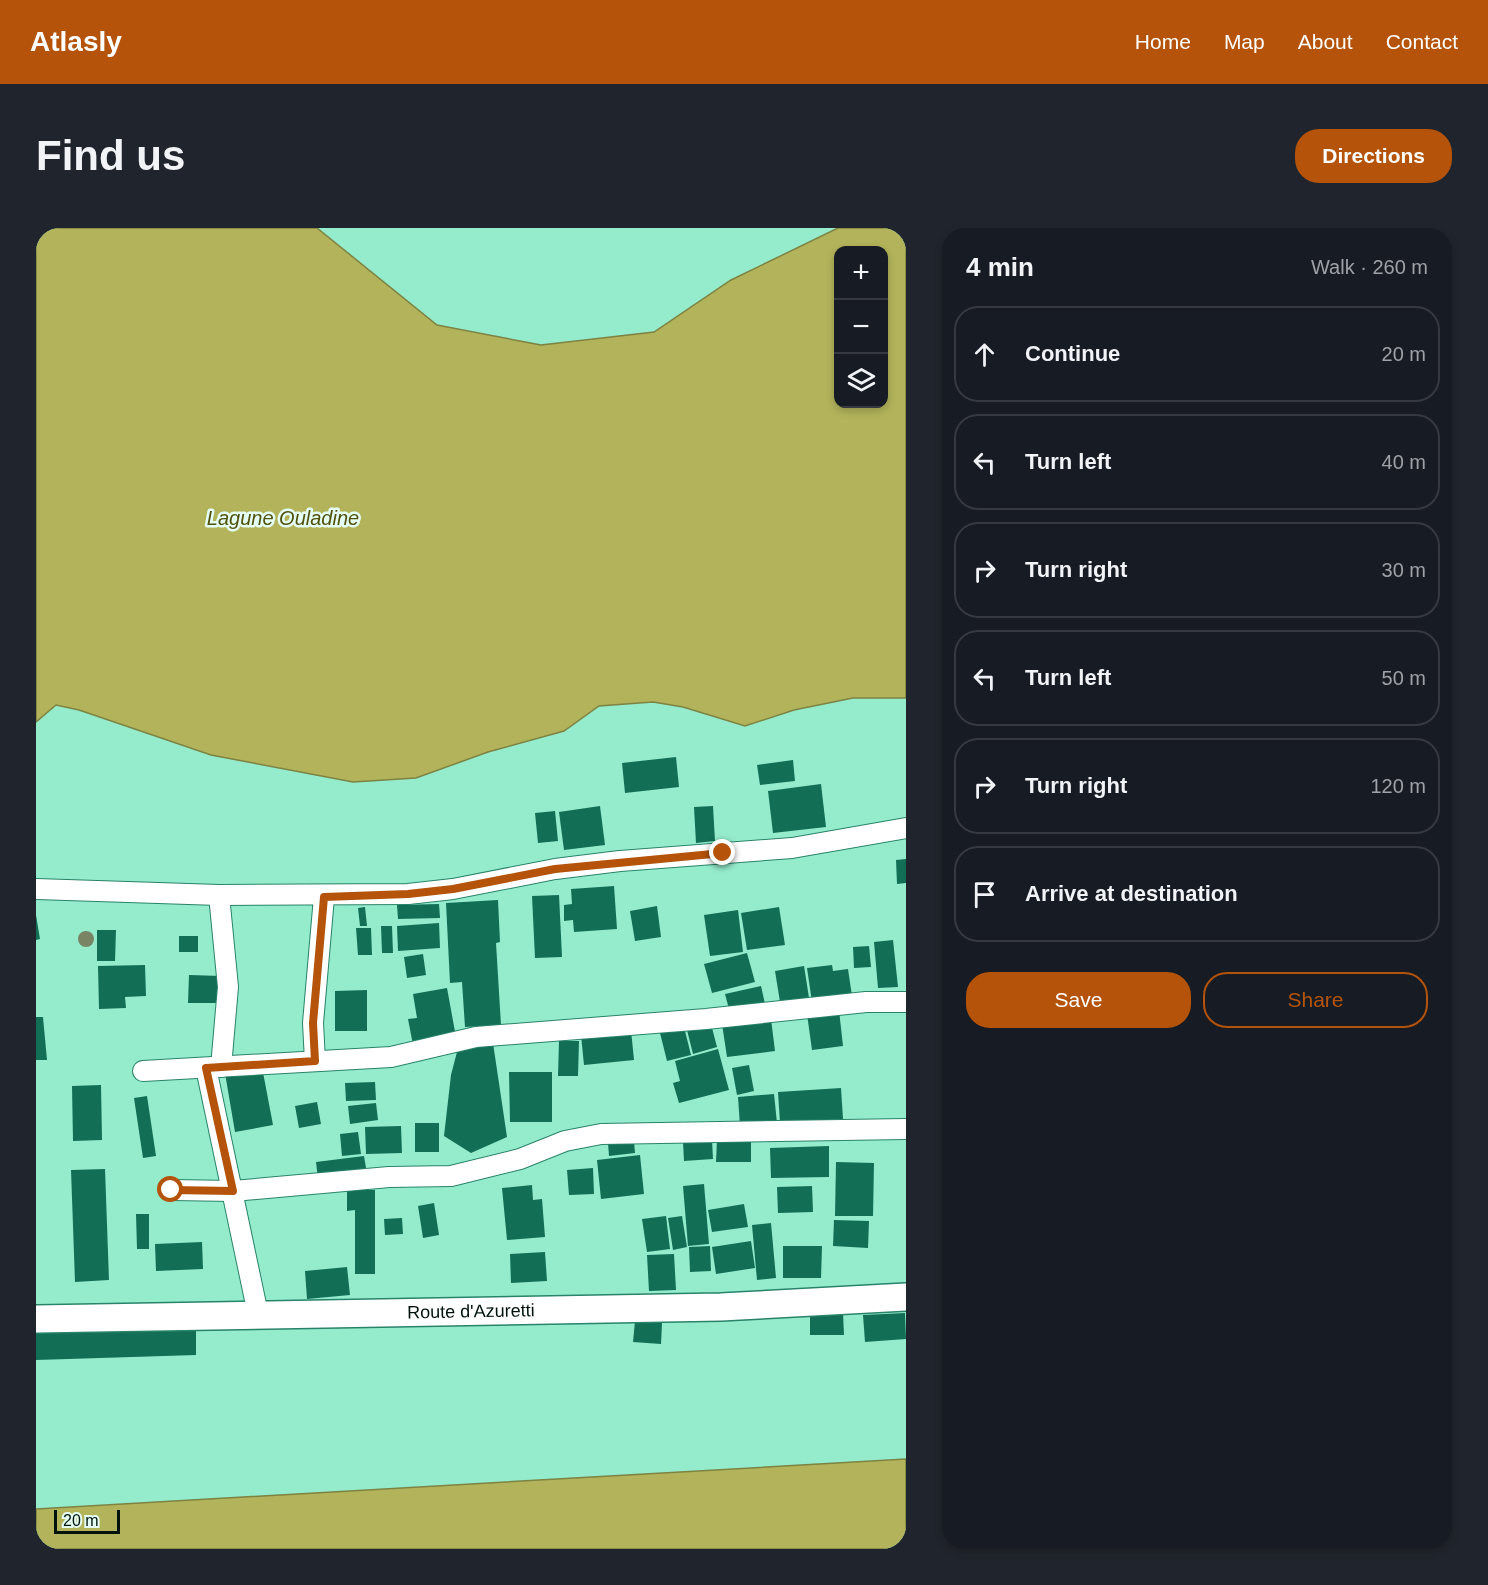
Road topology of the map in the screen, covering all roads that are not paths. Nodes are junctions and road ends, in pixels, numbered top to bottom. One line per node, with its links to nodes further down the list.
1 (906, 828): 4 (street)
2 (36, 889): 3 (street)
3 (219, 895): 4 (street); 7 (street)
4 (324, 897): 6 (street)
5 (906, 1002): 6 (street)
6 (315, 1061): 7 (street)
7 (213, 1067): 8 (street); 11 (street)
8 (143, 1071)
9 (906, 1129): 11 (street)
10 (171, 1190): 11 (street)
11 (233, 1191): 13 (street)
12 (906, 1297): 13 (street, Route d'Azuretti)
13 (258, 1314): 14 (street, Route d'Azuretti)
14 (36, 1319)

